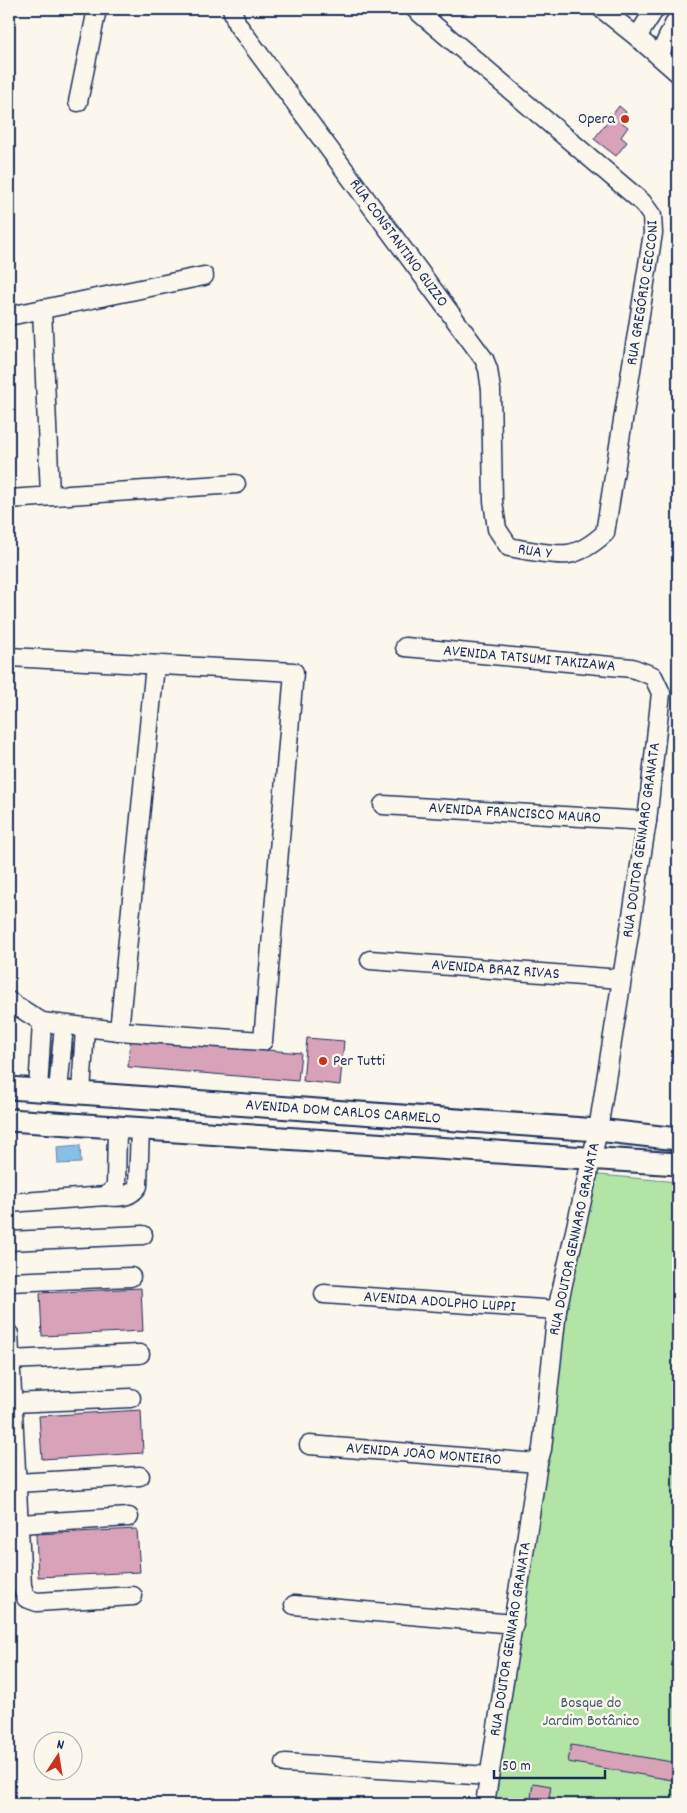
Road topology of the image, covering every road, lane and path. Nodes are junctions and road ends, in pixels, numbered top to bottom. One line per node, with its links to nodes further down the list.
1 (97, 9): 10 (street)
2 (232, 9): 17 (street, RUA CONSTANTINO GUZZO)
3 (415, 9): 18 (street, RUA GREGÓRIO CECCONI)
4 (602, 9): 7 (street)
5 (655, 9): 7 (street)
6 (678, 16): 8 (street)
7 (637, 37): 8 (street)
8 (659, 56): 9 (street)
9 (678, 73)
10 (78, 102)
11 (204, 276): 12 (street)
12 (42, 309): 13 (street); 15 (street)
13 (9, 316)
14 (236, 484): 15 (street)
15 (50, 495): 16 (street)
16 (9, 499)
17 (493, 501): 18 (street, RUA Y)
18 (605, 533)
19 (406, 647): 22 (street, AVENIDA TATSUMI TAKIZAWA)
20 (9, 657): 21 (street)
21 (155, 665): 31 (street); 31 (street)
22 (653, 676): 24 (street, RUA DOUTOR GENNARO GRANATA)
23 (383, 805): 24 (street, AVENIDA FRANCISCO MAURO)
24 (647, 821): 26 (street, RUA DOUTOR GENNARO GRANATA)
25 (370, 960): 26 (street, AVENIDA BRAZ RIVAS)
26 (621, 979): 39 (street, RUA DOUTOR GENNARO GRANATA)
27 (9, 1001): 28 (street)
28 (42, 1022): 29 (street); 33 (street)
29 (64, 1025): 30 (street); 33 (street)
30 (85, 1028): 31 (street); 34 (street)
31 (119, 1031)
32 (9, 1088): 33 (street, AVENIDA DOM CARLOS CARMELO)
33 (48, 1091): 34 (street, AVENIDA DOM CARLOS CARMELO)
34 (81, 1094): 35 (street, AVENIDA DOM CARLOS CARMELO)
35 (340, 1112): 39 (street, AVENIDA DOM CARLOS CARMELO); 41 (street)
36 (9, 1120): 37 (street, AVENIDA DOM CARLOS CARMELO)
37 (117, 1127): 38 (street, AVENIDA DOM CARLOS CARMELO); 44 (street)
38 (140, 1129): 41 (street, AVENIDA DOM CARLOS CARMELO); 44 (street)
39 (598, 1130): 40 (street, AVENIDA DOM CARLOS CARMELO); 42 (street, RUA DOUTOR GENNARO GRANATA)
40 (678, 1139)
41 (338, 1142): 42 (street, AVENIDA DOM CARLOS CARMELO)
42 (592, 1159): 43 (street, AVENIDA DOM CARLOS CARMELO); 51 (street, RUA DOUTOR GENNARO GRANATA)
43 (678, 1164)
44 (106, 1196): 45 (street)
45 (9, 1203)
46 (143, 1235): 47 (street)
47 (9, 1242)
48 (131, 1277): 49 (street)
49 (9, 1282)
50 (324, 1294): 51 (street, AVENIDA ADOLPHO LUPPI)
51 (557, 1310): 58 (street, RUA DOUTOR GENNARO GRANATA)
52 (9, 1334): 54 (street)
53 (140, 1354): 54 (street)
54 (10, 1360): 56 (street)
55 (131, 1398): 56 (street)
56 (12, 1402): 60 (street)
57 (309, 1445): 58 (street, AVENIDA JOÃO MONTEIRO)
58 (538, 1463): 65 (street, RUA DOUTOR GENNARO GRANATA)
59 (140, 1476): 60 (street)
60 (16, 1483): 62 (street)
61 (129, 1517): 62 (street)
62 (20, 1524): 63 (street)
63 (132, 1596)
64 (294, 1605): 65 (street)
65 (514, 1624): 67 (street, RUA DOUTOR GENNARO GRANATA)
66 (285, 1763): 67 (street)
67 (489, 1776): 68 (street, RUA DOUTOR GENNARO GRANATA)
68 (485, 1804)

